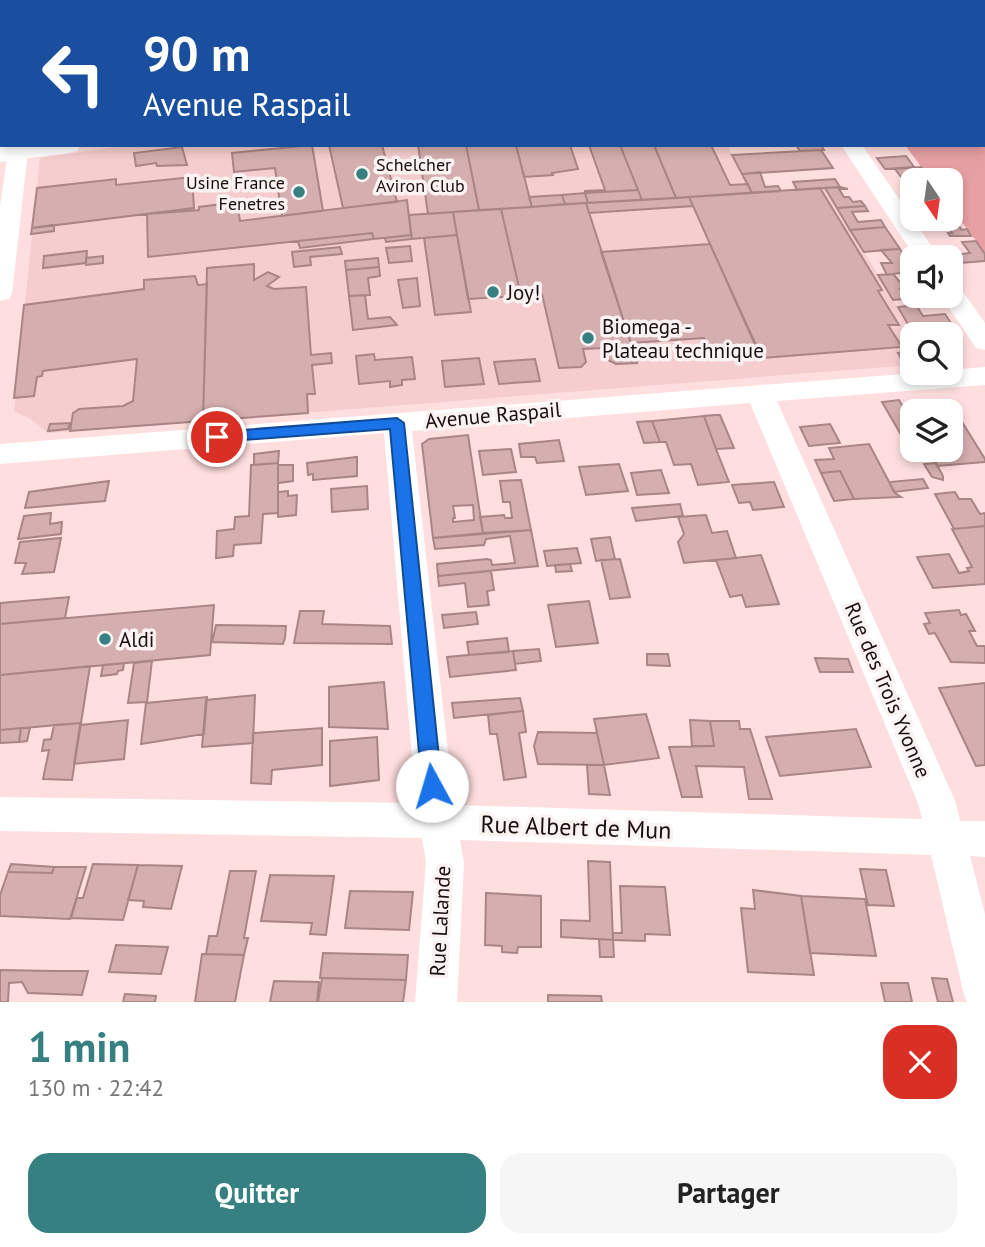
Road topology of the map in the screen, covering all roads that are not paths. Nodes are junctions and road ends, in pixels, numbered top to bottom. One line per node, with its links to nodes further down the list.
1 (53, 147): 3 (street)
2 (852, 147): 4 (street)
3 (9, 153): 5 (street)
4 (919, 245)
5 (0, 294)
6 (962, 308): 7 (street)
7 (985, 342)
8 (985, 376): 9 (street, Avenue Raspail)
9 (760, 394): 10 (street, Avenue Raspail); 14 (street, Rue des Trois Yvonne)
10 (397, 423): 11 (street, Avenue Raspail); 13 (street, Rue Lalande)
11 (0, 454)
12 (0, 814): 13 (street, Rue Albert de Mun)
13 (438, 822): 14 (street, Rue Albert de Mun); 17 (street, Rue Lalande)
14 (945, 837): 15 (street, Rue Albert de Mun); 16 (street, Rue des Trois Yvonne)
15 (985, 839)
16 (985, 995)
17 (436, 1002)

